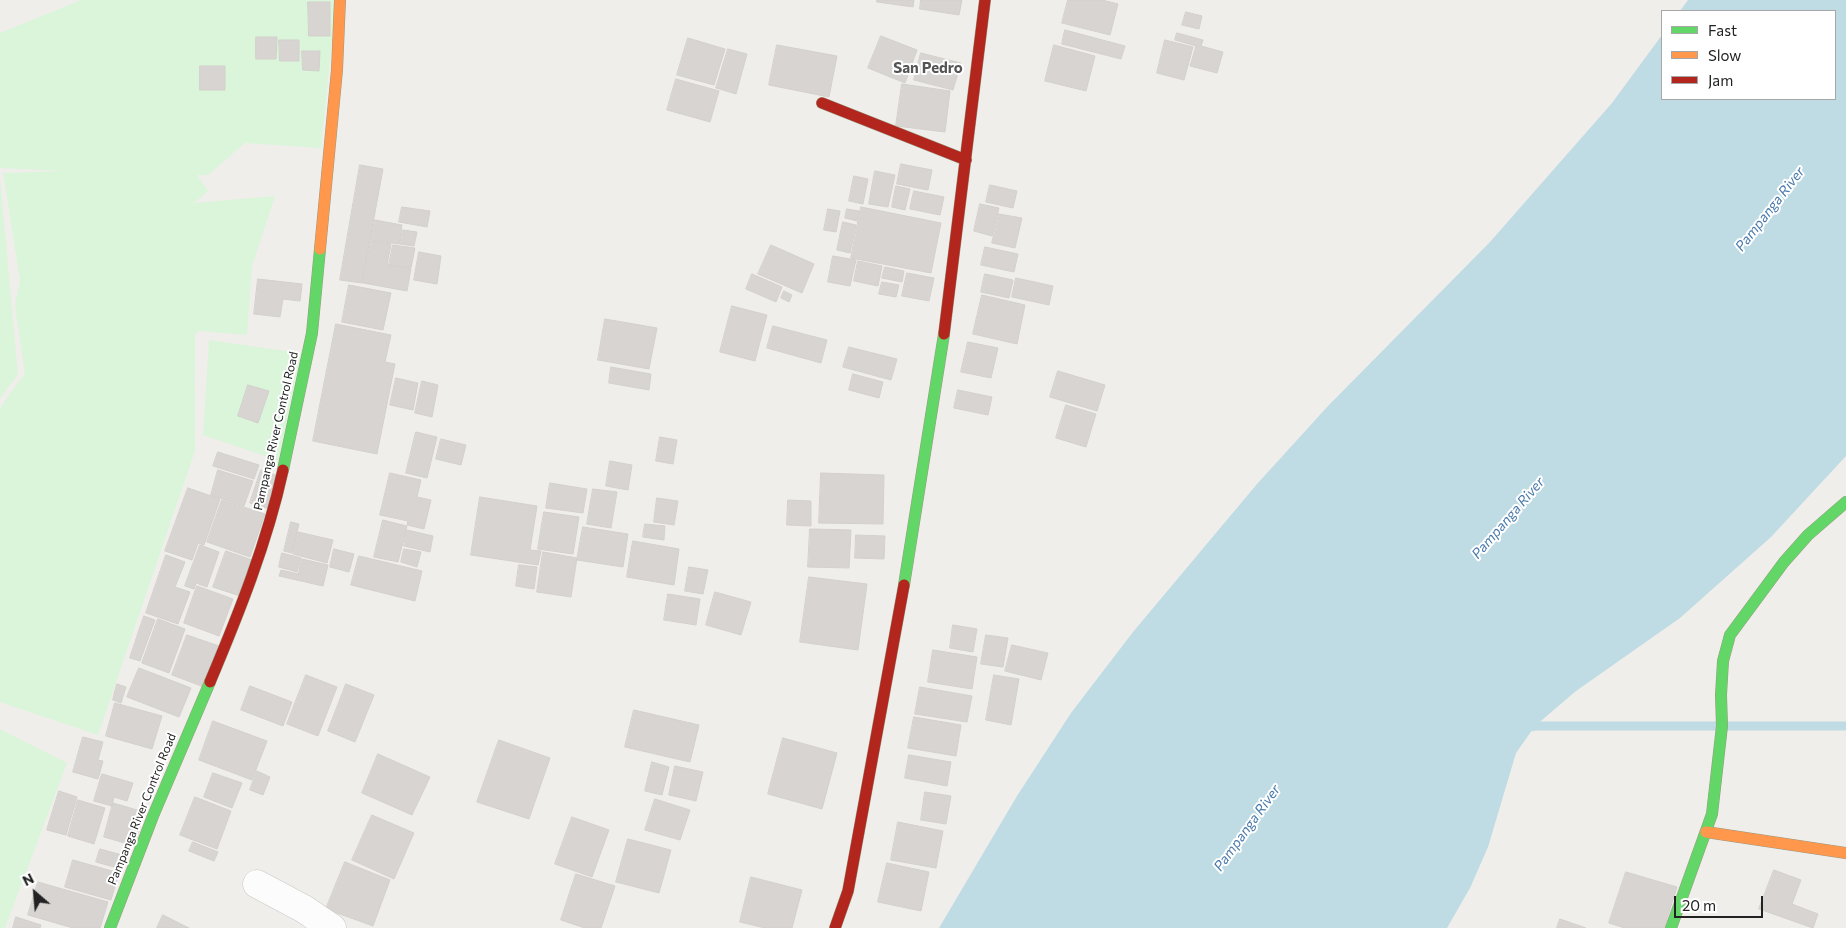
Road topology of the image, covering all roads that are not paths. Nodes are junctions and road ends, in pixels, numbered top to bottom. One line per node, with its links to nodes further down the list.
1 (340, 0): 9 (street, Pampanga River Control Road)
2 (984, 0): 4 (street)
3 (822, 103): 4 (street)
4 (966, 160): 11 (street)
5 (1846, 502): 6 (street)
6 (1706, 832): 7 (street); 12 (street)
7 (1846, 853)
8 (257, 884): 10 (street)
9 (110, 928)
10 (332, 928)
11 (835, 928)
12 (1671, 928)

